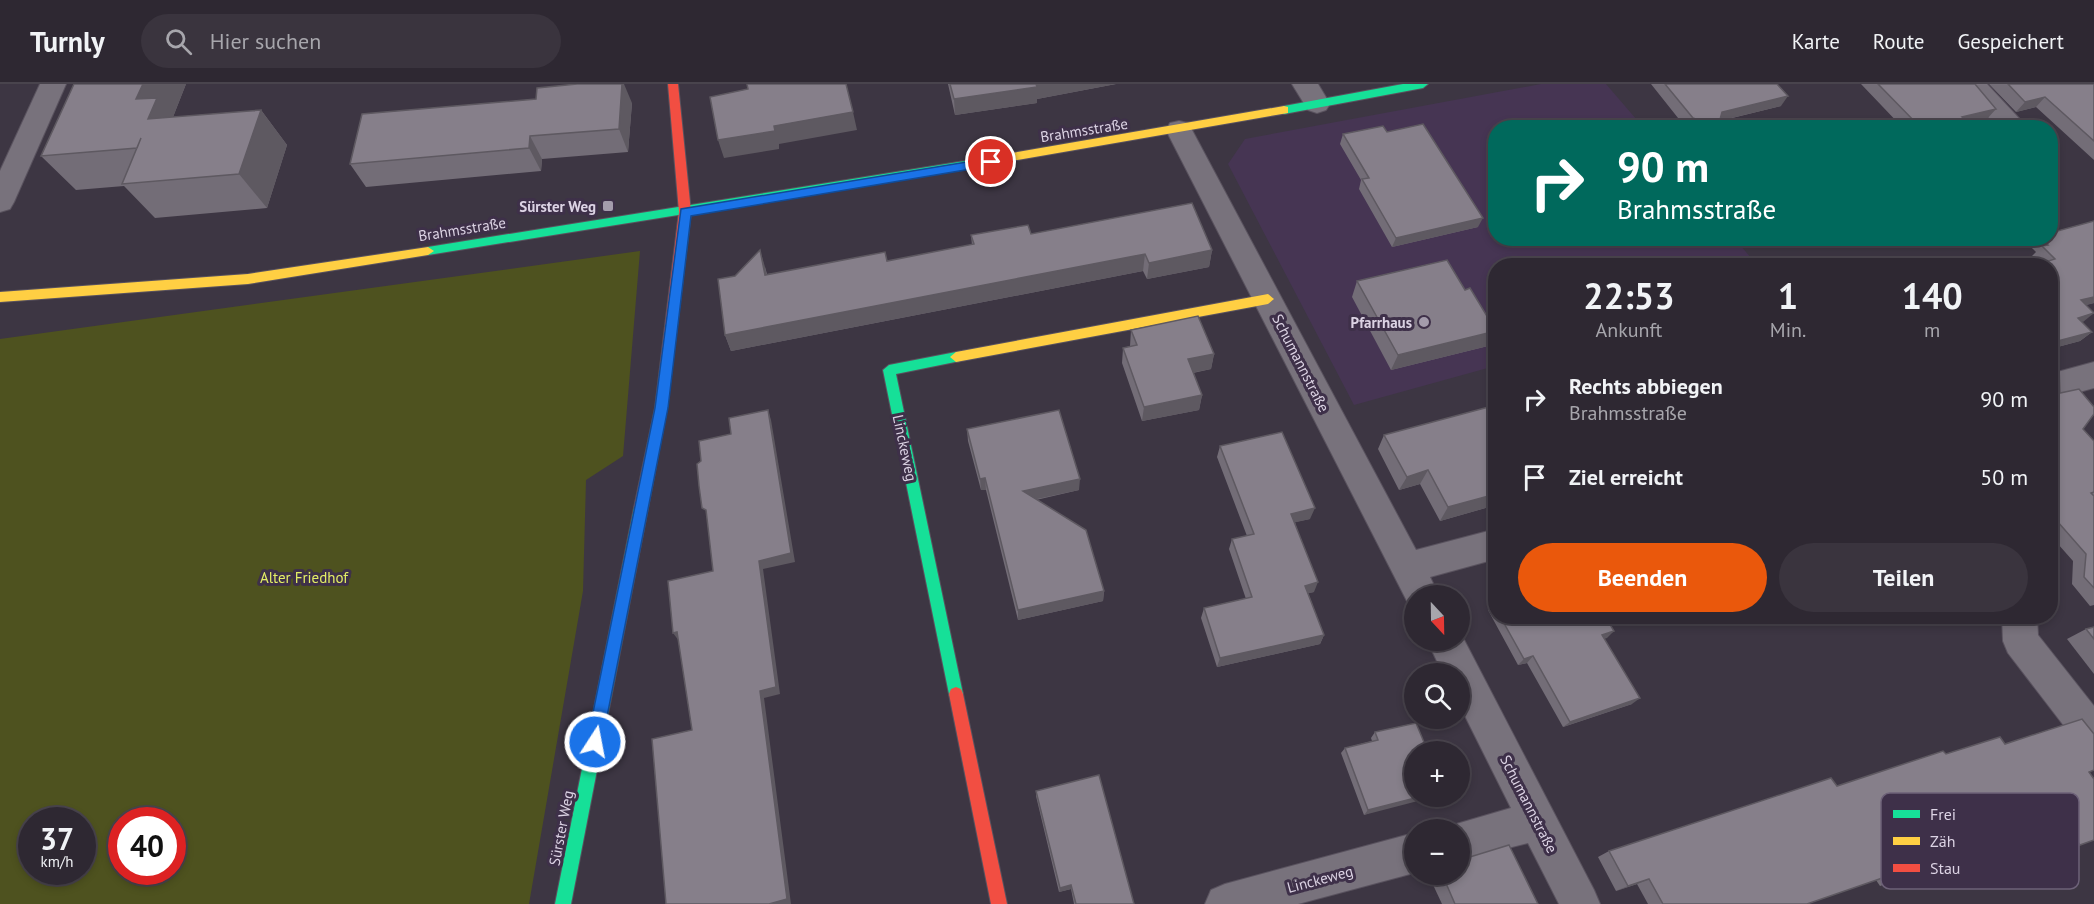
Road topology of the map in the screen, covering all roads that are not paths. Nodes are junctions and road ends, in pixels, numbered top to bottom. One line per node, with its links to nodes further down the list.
1 (53, 84): 8 (street)
2 (673, 84): 9 (street, Sürster Weg)
3 (1423, 84): 5 (street, Brahmsstraße)
4 (1971, 84): 6 (street)
5 (1311, 94): 7 (street, Brahmsstraße)
6 (2007, 120)
7 (1179, 130): 9 (street, Brahmsstraße); 11 (street, Schumannstraße)
8 (0, 202)
9 (685, 213): 10 (street, Brahmsstraße); 22 (street, Sürster Weg)
10 (0, 297)
11 (1268, 299): 15 (street, Schumannstraße); 23 (street, Linckeweg)
12 (2094, 375): 13 (street)
13 (2058, 385)
14 (1488, 548): 15 (street)
15 (1415, 582)
16 (2020, 624): 18 (street)
17 (1451, 651): 19 (street, Schumannstraße)
18 (2094, 735)
19 (1537, 821): 20 (street); 25 (street, Schumannstraße)
20 (1470, 838)
21 (1404, 856): 24 (street, Linckeweg)
22 (563, 904)
23 (999, 904)
24 (1225, 904)
25 (1580, 904)

